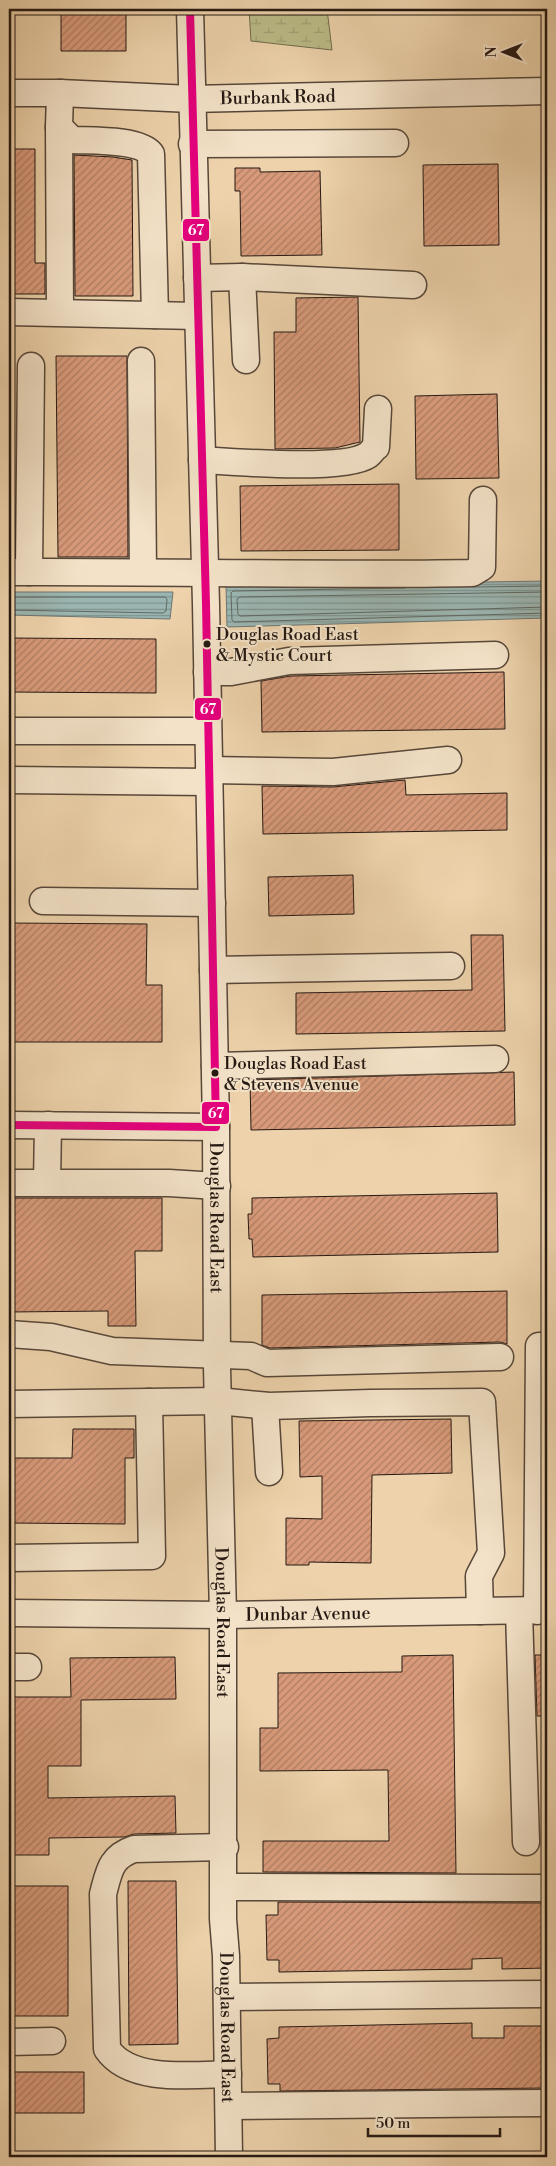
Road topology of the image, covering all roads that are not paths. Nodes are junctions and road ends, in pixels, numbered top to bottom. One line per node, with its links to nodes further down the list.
1 (190, 9): 5 (street, Douglas Road East)
2 (547, 92): 5 (street, Burbank Road)
3 (9, 93): 4 (street, Burbank Road)
4 (60, 93): 5 (street, Burbank Road); 6 (street)
5 (191, 99): 8 (street, Douglas Road East)
6 (59, 127): 13 (street); 14 (street)
7 (395, 143): 8 (street)
8 (192, 144): 10 (street, Douglas Road East)
9 (242, 277): 10 (street); 11 (street); 16 (street)
10 (196, 278): 15 (street, Douglas Road East)
11 (413, 285)
12 (9, 312): 13 (street)
13 (60, 312): 14 (street)
14 (155, 315): 15 (street)
15 (197, 316): 20 (street, Douglas Road East)
16 (246, 360)
17 (140, 361): 23 (street)
18 (31, 366): 22 (street)
19 (378, 409): 20 (street)
20 (202, 460): 24 (street, Douglas Road East)
21 (483, 500): 24 (street)
22 (19, 572): 23 (street)
23 (144, 572): 24 (street)
24 (205, 572): 26 (street, Douglas Road East)
25 (495, 655): 26 (street)
26 (207, 672): 28 (street, Douglas Road East)
27 (9, 731): 28 (street)
28 (208, 731): 30 (street, Douglas Road East)
29 (448, 760): 30 (street)
30 (209, 776): 31 (street); 33 (street, Douglas Road East)
31 (9, 780)
32 (43, 901): 33 (street)
33 (212, 903): 35 (street, Douglas Road East)
34 (452, 966): 35 (street)
35 (213, 970): 37 (street, Douglas Road East)
36 (494, 1060): 37 (street)
37 (215, 1066): 40 (street, Douglas Road East)
38 (9, 1125): 39 (street)
39 (48, 1125): 40 (street); 42 (street)
40 (216, 1127): 43 (street, Douglas Road East)
41 (9, 1183): 42 (street)
42 (47, 1183): 43 (street)
43 (217, 1186): 46 (street, Douglas Road East)
44 (9, 1334): 46 (street)
45 (547, 1346): 55 (street)
46 (217, 1354): 47 (street); 48 (street, Douglas Road East)
47 (500, 1357)
48 (218, 1401): 49 (street); 51 (street); 57 (street, Douglas Road East)
49 (149, 1402): 50 (street); 53 (street)
50 (9, 1404)
51 (265, 1406): 52 (street); 54 (street)
52 (269, 1472)
53 (9, 1558)
54 (480, 1611): 55 (street, Dunbar Avenue); 57 (street, Dunbar Avenue)
55 (534, 1611): 58 (street)
56 (9, 1613): 57 (street, Dunbar Avenue)
57 (223, 1615): 59 (street, Douglas Road East)
58 (526, 1842)
59 (224, 1847): 60 (street, Douglas Road East); 66 (street)
60 (225, 1888): 61 (street); 63 (street, Douglas Road East)
61 (547, 1888)
62 (547, 1994): 63 (street)
63 (227, 1997): 66 (street, Douglas Road East)
64 (52, 2041): 65 (street)
65 (9, 2042)
66 (228, 2074): 68 (street, Douglas Road East)
67 (547, 2103): 68 (street)
68 (229, 2106): 69 (street, Douglas Road East)
69 (229, 2157)

